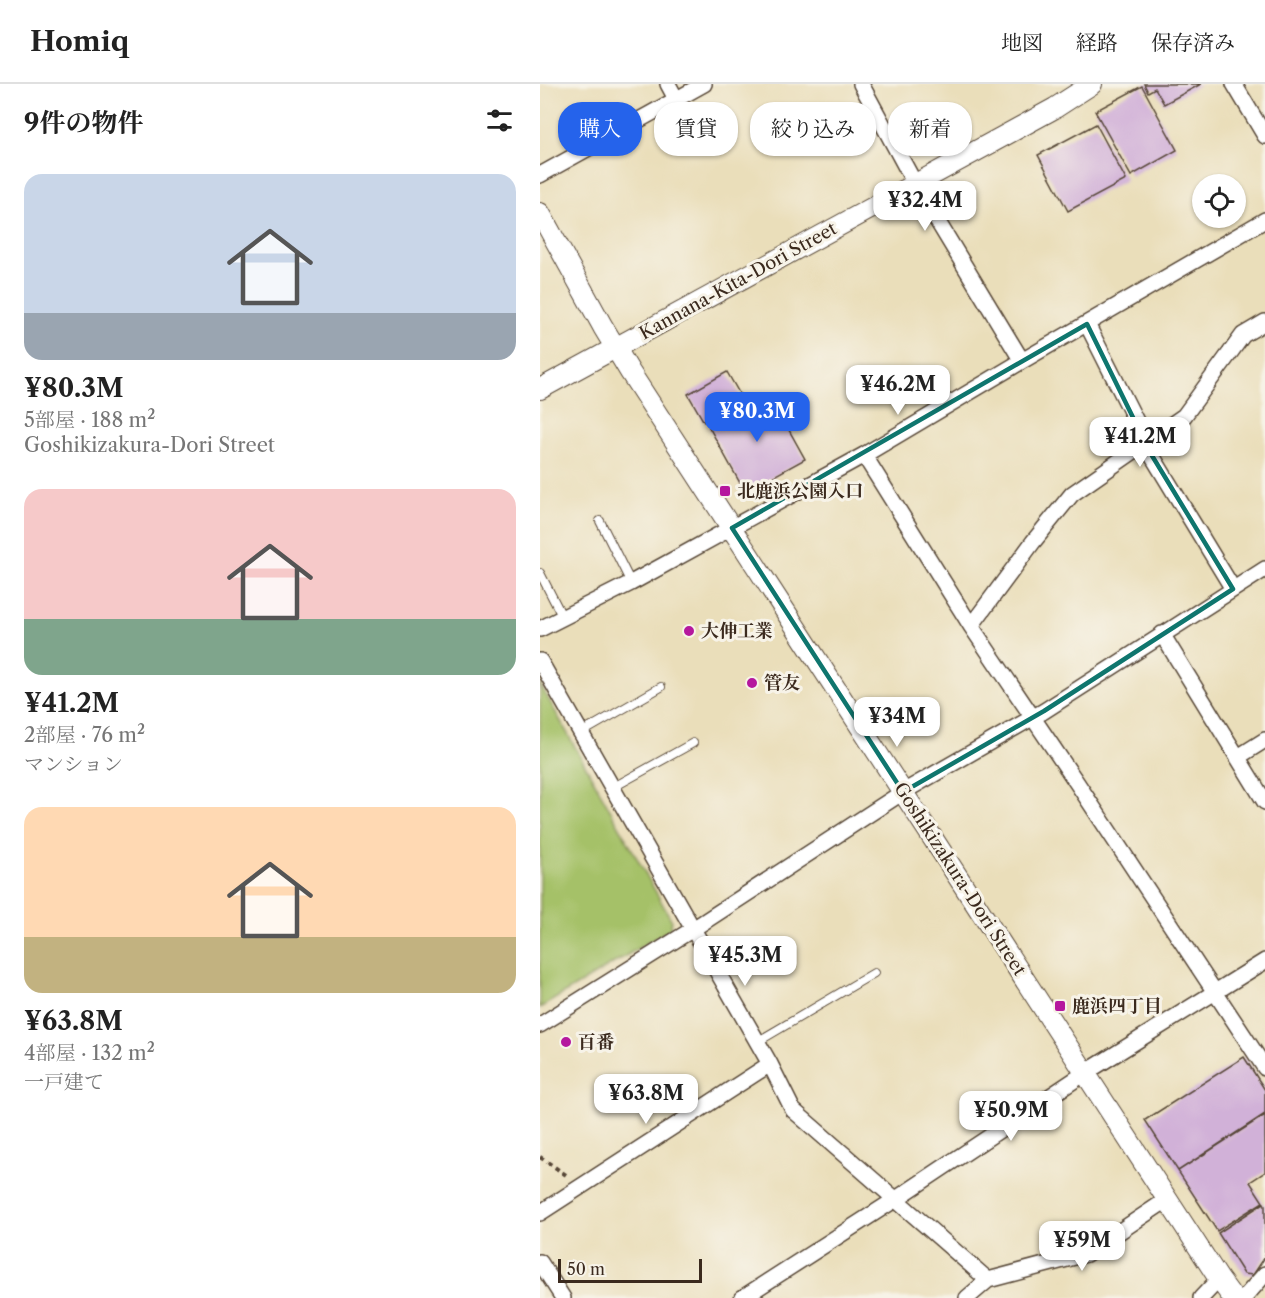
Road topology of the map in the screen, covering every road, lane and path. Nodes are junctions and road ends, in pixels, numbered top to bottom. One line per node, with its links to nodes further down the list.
1 (668, 84): 6 (street)
2 (704, 84): 6 (street)
3 (861, 84): 9 (street)
4 (1092, 84): 9 (street, Kannana-Kita-Dori Street)
5 (1234, 84): 7 (street)
6 (676, 99): 8 (street)
7 (1265, 136)
8 (540, 175)
9 (915, 184): 14 (street, Kannana-Kita-Dori Street); 15 (street)
10 (540, 213): 14 (street, Goshikizakura-Dori Street)
11 (1265, 220): 13 (street)
12 (1265, 322): 17 (street)
13 (1087, 324): 15 (street); 17 (street)
14 (615, 348): 16 (street, Kannana-Kita-Dori Street); 20 (street, Goshikizakura-Dori Street)
15 (1022, 361): 18 (street)
16 (540, 389)
17 (1147, 443): 24 (street); 26 (street)
18 (864, 455): 20 (street); 26 (street)
19 (600, 521): 23 (lane)
20 (732, 528): 23 (street); 37 (street, Goshikizakura-Dori Street)
21 (1265, 569): 24 (street)
22 (540, 573): 25 (lane)
23 (632, 583): 25 (street)
24 (1233, 589): 28 (street)
25 (562, 618): 27 (street)
26 (972, 626): 31 (street)
27 (540, 629)
28 (1162, 634): 31 (street); 35 (street)
29 (540, 661): 32 (street)
30 (661, 687): 32 (lane)
31 (1033, 718): 37 (street); 42 (street)
32 (581, 733): 36 (street)
33 (1265, 740): 35 (street)
34 (693, 743): 36 (lane)
35 (1238, 757): 38 (street)
36 (612, 788): 39 (street)
37 (903, 792): 39 (street); 47 (street, Goshikizakura-Dori Street)
38 (1265, 802)
39 (693, 929): 43 (street); 44 (street)
40 (1265, 962): 42 (street)
41 (874, 973): 44 (lane)
42 (1215, 992): 46 (street); 47 (street)
43 (540, 1025)
44 (757, 1042): 45 (street)
45 (770, 1064): 50 (street); 51 (street)
46 (1265, 1068)
47 (1085, 1073): 51 (street); 52 (street, Goshikizakura-Dori Street)
48 (541, 1158): 49 (path); 50 (path)
49 (540, 1164)
50 (582, 1186): 53 (street)
51 (896, 1199): 57 (street); 59 (street)
52 (1168, 1199): 56 (street, Goshikizakura-Dori Street); 57 (street)
53 (540, 1213)
54 (540, 1262): 58 (street)
55 (1265, 1274): 63 (street)
56 (1219, 1279): 61 (street); 62 (street, Goshikizakura-Dori Street)
57 (988, 1280): 60 (street)
58 (562, 1298)
59 (742, 1298)
60 (967, 1298)
61 (1201, 1298)
62 (1233, 1298)
63 (1244, 1298)

